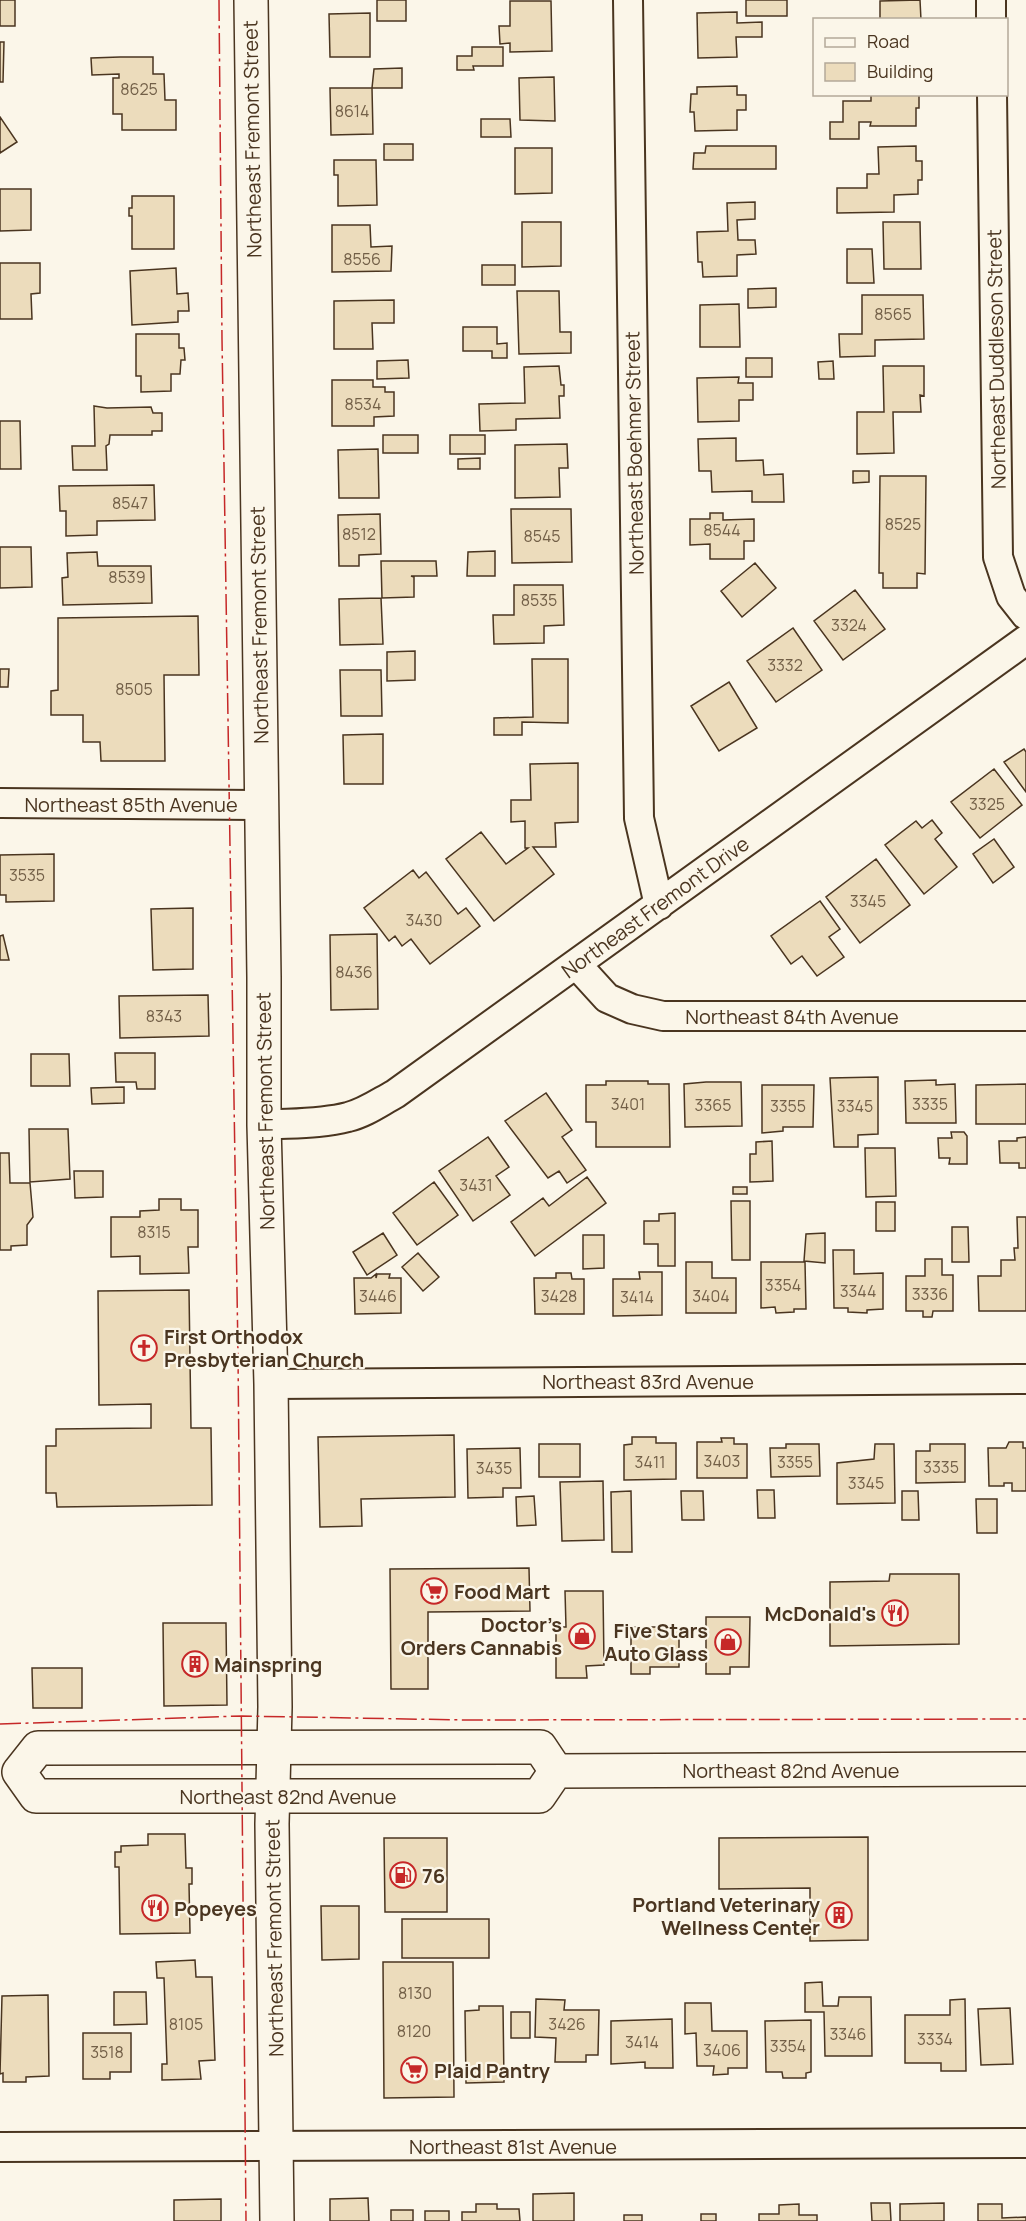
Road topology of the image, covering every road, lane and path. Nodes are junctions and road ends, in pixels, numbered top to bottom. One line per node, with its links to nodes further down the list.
1 (251, 0): 9 (street, Northeast Fremont Street)
2 (628, 0): 10 (street, Northeast Boehmer Street)
3 (991, 0): 4 (street)
4 (991, 18)
5 (992, 96): 6 (street, Northeast Duddleson Street)
6 (1026, 615)
7 (1026, 640): 10 (street, Northeast Fremont Drive)
8 (0, 803): 9 (street, Northeast 85th Avenue)
9 (261, 805): 13 (street, Northeast Fremont Street)
10 (659, 905): 11 (street, Northeast Fremont Drive)
11 (576, 964): 12 (street, Northeast 84th Avenue); 13 (street, Northeast Fremont Drive)
12 (1026, 1016)
13 (264, 1125): 15 (street, Northeast Fremont Street)
14 (1026, 1379): 15 (street, Northeast 83rd Avenue)
15 (271, 1384): 16 (street, Northeast Fremont Street)
16 (274, 1748): 18 (street, Northeast 82nd Avenue); 19 (street, Northeast 82nd Avenue); 20 (street, Northeast Fremont Street)
17 (1026, 1769): 18 (street, Northeast 82nd Avenue)
18 (556, 1771): 20 (street, Northeast 82nd Avenue)
19 (9, 1773): 20 (street, Northeast 82nd Avenue)
20 (273, 1795): 23 (street, Northeast Fremont Street)
21 (1026, 2143): 23 (street, Northeast 81st Avenue)
22 (0, 2147): 23 (street, Northeast 81st Avenue)
23 (277, 2147): 24 (street, Northeast Fremont Street)
24 (277, 2221)

